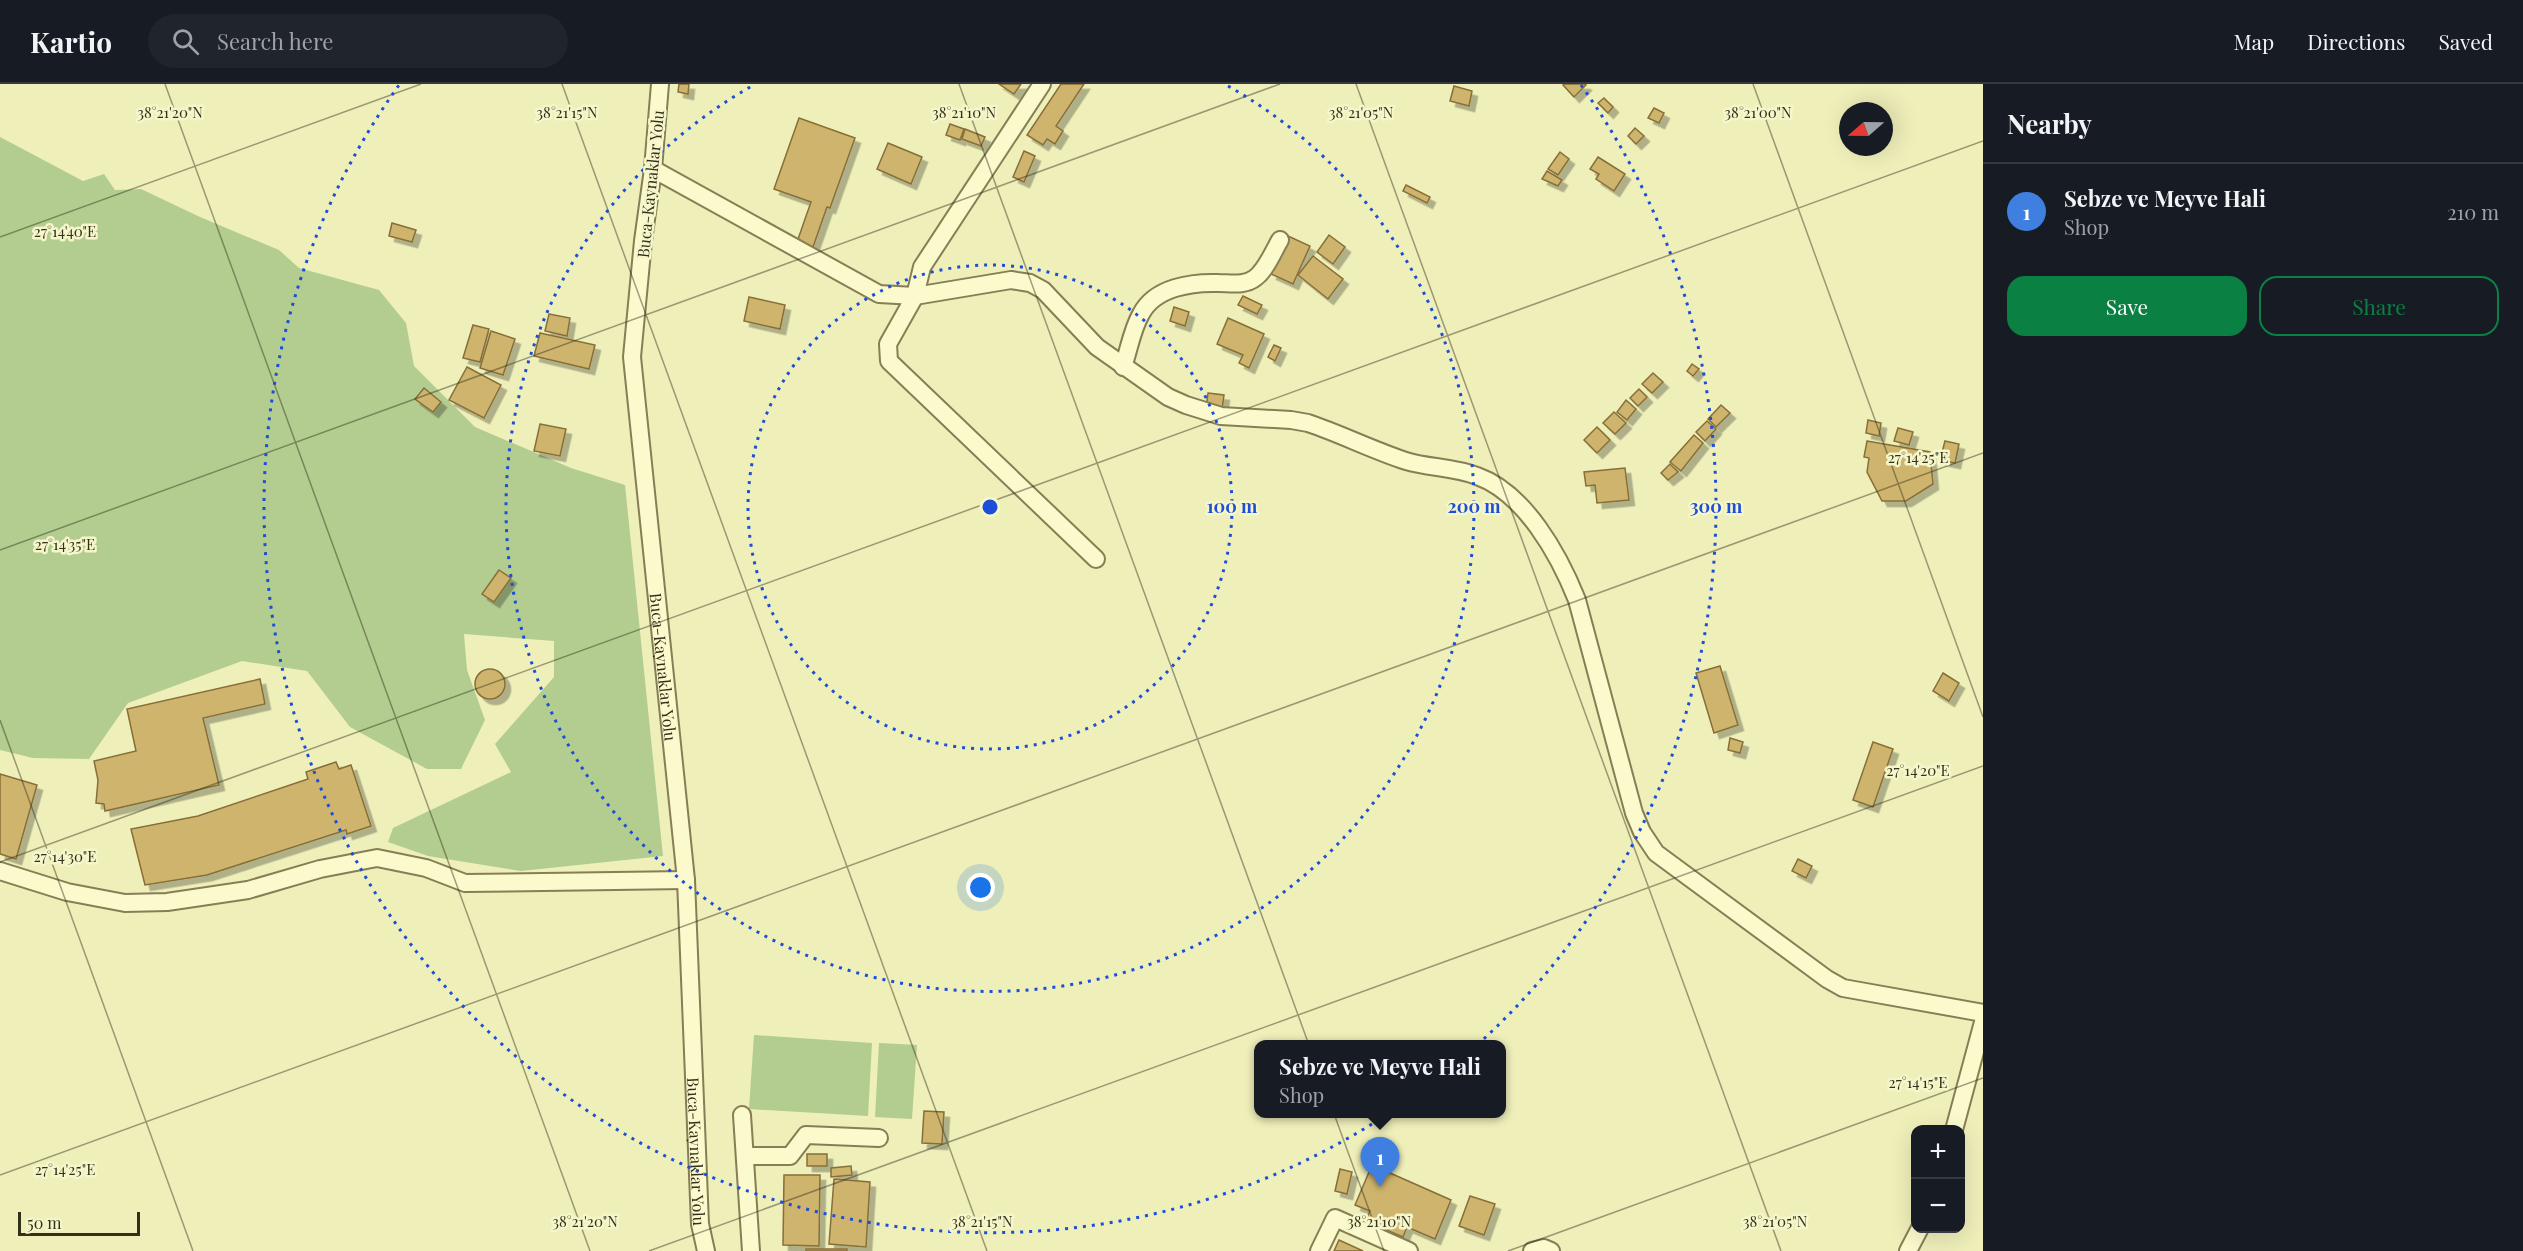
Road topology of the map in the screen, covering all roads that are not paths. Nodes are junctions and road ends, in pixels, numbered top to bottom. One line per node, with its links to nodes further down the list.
1 (660, 84): 3 (street, Buca-Kaynaklar Yolu)
2 (1042, 84): 5 (street)
3 (653, 169): 5 (street); 9 (street, Buca-Kaynaklar Yolu)
4 (1280, 240): 6 (street)
5 (915, 296): 6 (street); 7 (street)
6 (1123, 367): 10 (street)
7 (1096, 559)
8 (0, 872): 9 (street)
9 (686, 880): 18 (street, Buca-Kaynaklar Yolu)
10 (1983, 1013)
11 (1983, 1022): 12 (street)
12 (1979, 1053): 14 (street)
13 (742, 1115): 16 (street)
14 (1956, 1125)
15 (879, 1138): 16 (street)
16 (745, 1156): 19 (street)
17 (1917, 1233): 24 (street)
18 (706, 1251)
19 (751, 1251)
20 (1319, 1251): 21 (street)
21 (1409, 1251)
22 (1532, 1251): 23 (street)
23 (1551, 1251)
24 (1908, 1251)

